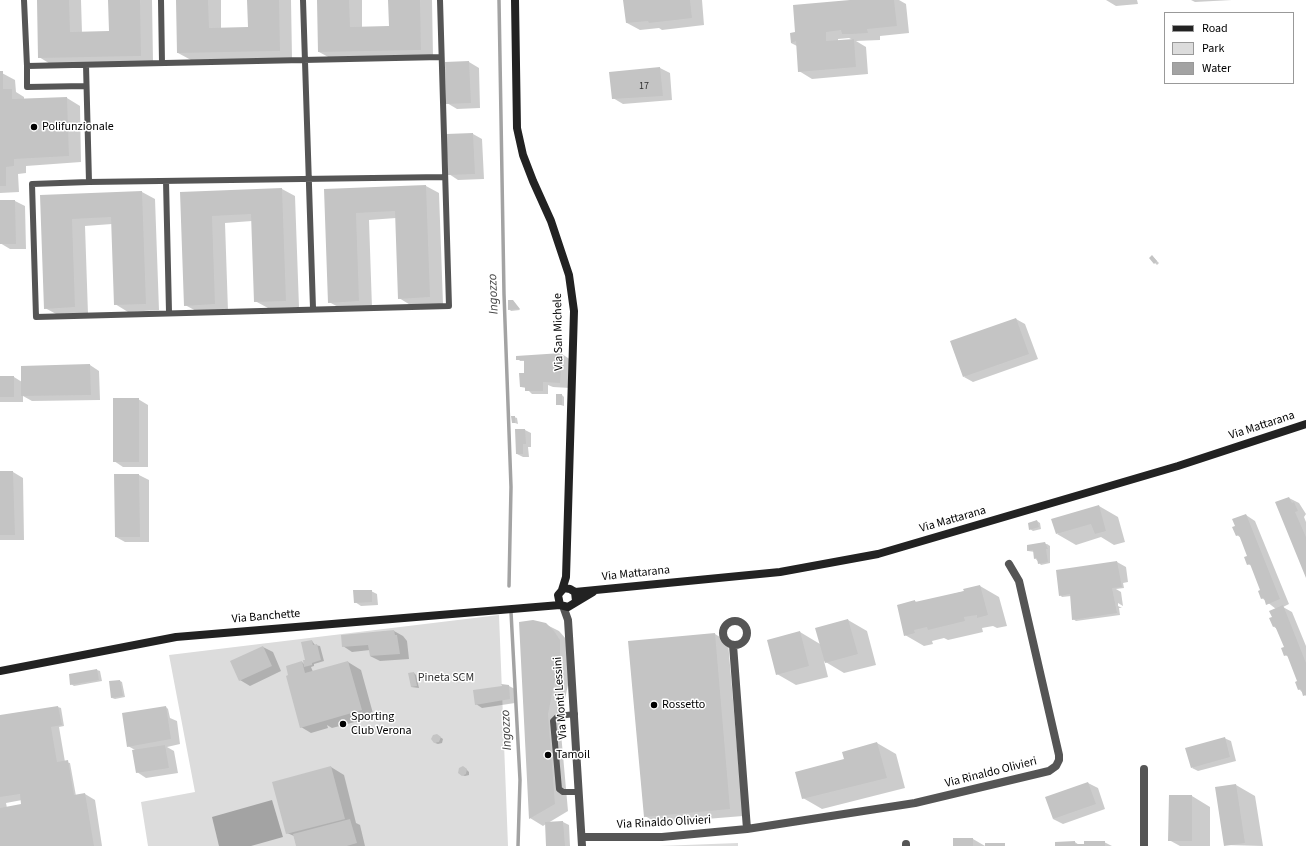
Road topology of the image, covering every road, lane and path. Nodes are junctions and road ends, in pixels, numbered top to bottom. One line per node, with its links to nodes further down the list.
1 (24, 0): 10 (lane)
2 (161, 0): 8 (lane)
3 (303, 0): 7 (lane)
4 (440, 0): 6 (lane)
5 (515, 0): 20 (street, Via San Michele)
6 (441, 56): 7 (lane); 12 (lane)
7 (305, 59): 8 (lane); 13 (lane)
8 (162, 63): 9 (lane)
9 (86, 65): 10 (lane); 11 (lane)
10 (27, 66): 11 (lane)
11 (86, 86): 15 (lane)
12 (444, 177): 13 (lane); 16 (lane)
13 (308, 178): 14 (lane); 16 (lane)
14 (166, 181): 15 (lane); 17 (lane)
15 (89, 182): 17 (lane)
16 (313, 308): 17 (lane)
17 (169, 312)
18 (1306, 424): 22 (street, Via Mattarana)
19 (1009, 564): 33 (street, Via Rinaldo Olivieri)
20 (566, 577): 21 (street, Via San Michele); 23 (street, Via San Michele)
21 (573, 591): 22 (street, Via Mattarana); 23 (street, Via Mattarana); 24 (street, Via San Michele)
22 (595, 591): 24 (street, Via Mattarana)
23 (560, 592): 25 (street, Via Banchette); 26 (street)
24 (574, 604): 26 (street, Via Banchette); 27 (street, Via Monti Lessini)
25 (538, 605): 26 (street, Via Banchette); 29 (street, Via Banchette)
26 (561, 606): 27 (street, Via Monti Lessini)
27 (568, 620): 30 (street, Via Monti Lessini)
28 (733, 645): 33 (street)
29 (0, 671)
30 (574, 714): 32 (street, Via Monti Lessini); 32 (lane)
31 (1144, 768): 36 (street)
32 (579, 792): 34 (street, Via Monti Lessini)
33 (747, 829): 34 (street, Via Rinaldo Olivieri)
34 (582, 837): 35 (street, Via Monti Lessini)
35 (582, 846)
36 (1144, 846)

